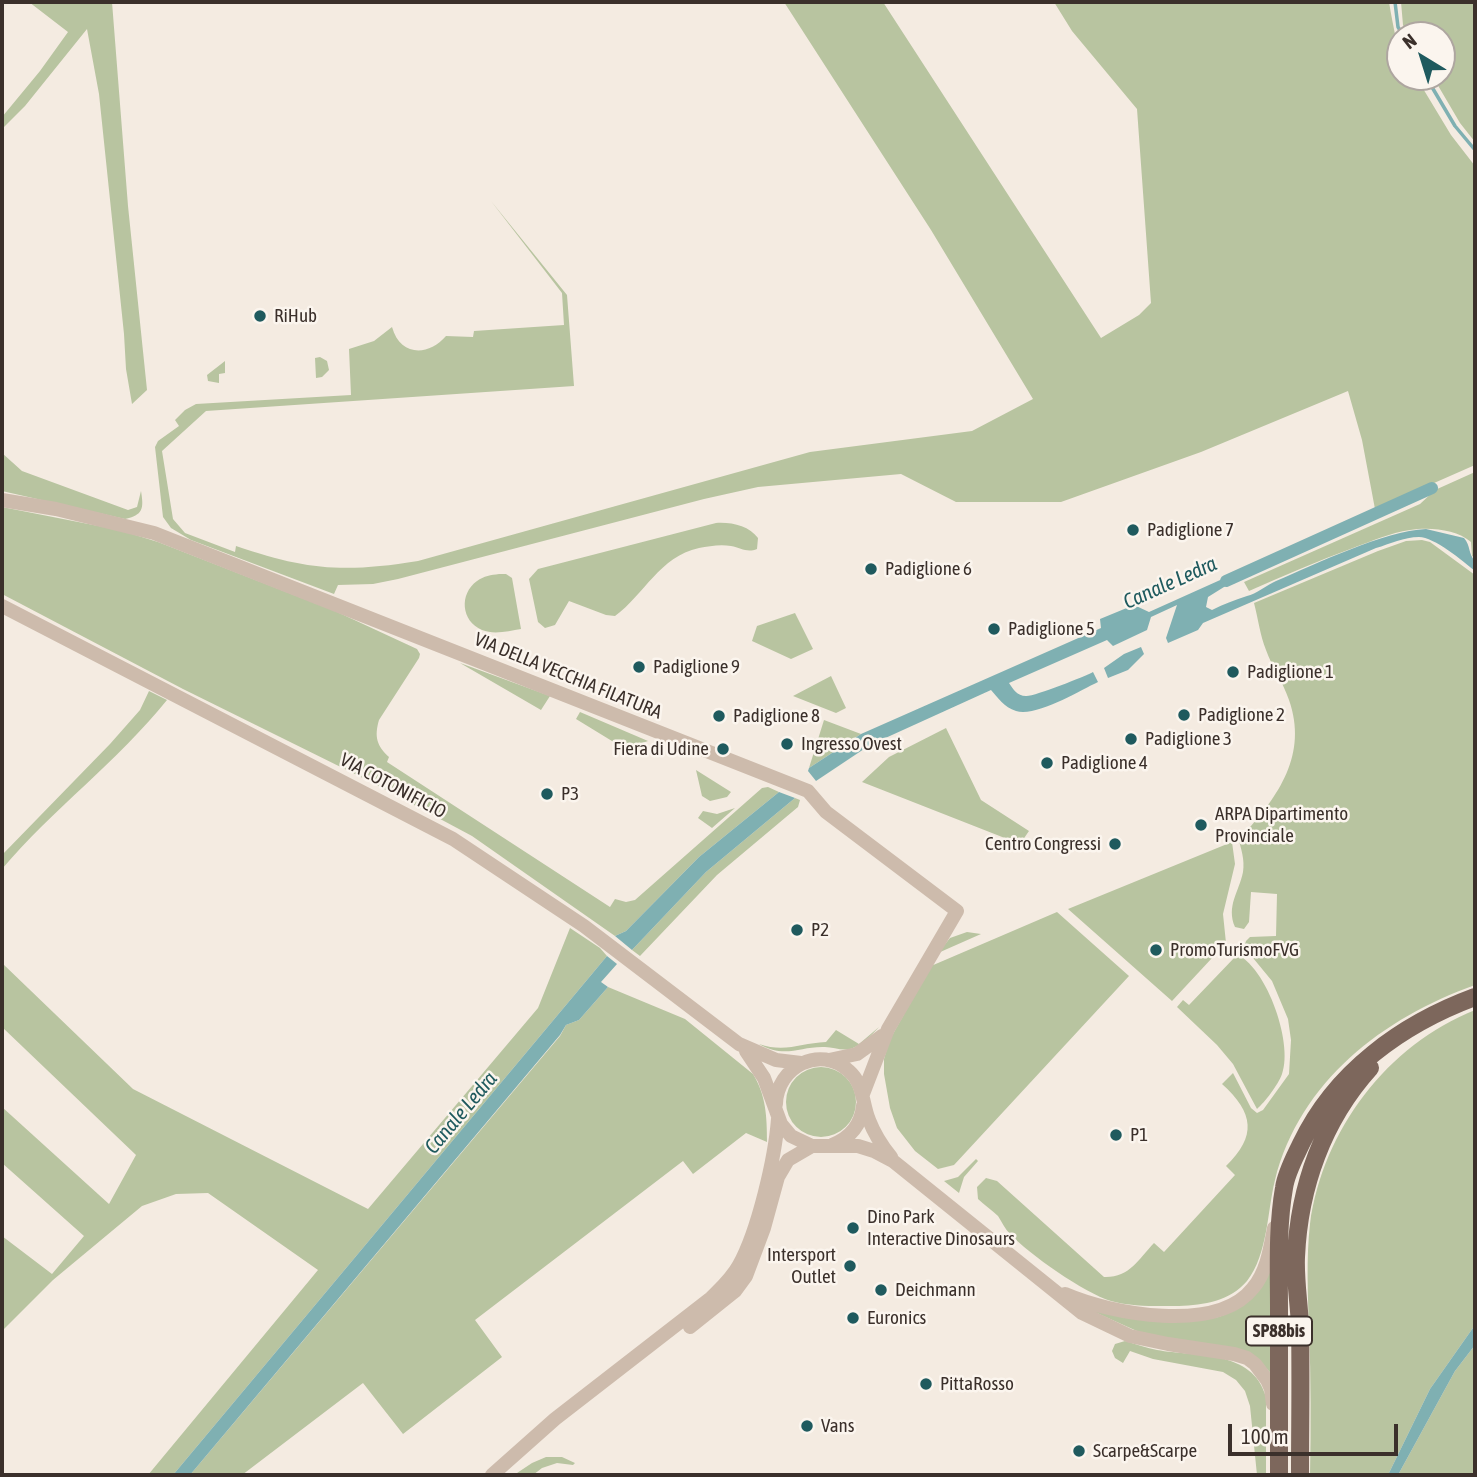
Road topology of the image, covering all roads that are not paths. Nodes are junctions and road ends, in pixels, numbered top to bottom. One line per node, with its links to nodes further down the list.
1 (2, 500): 5 (street, VIA DELLA VECCHIA FILATURA)
2 (2, 606): 6 (street, VIA COTONIFICIO)
3 (1475, 997): 4 (main road, SP88bis)
4 (1413, 1027): 13 (main road, SP88bis); 18 (main road, SP88bis)
5 (888, 1029): 7 (street, VIA DELLA VECCHIA FILATURA); 9 (street, VIA DELLA VECCHIA FILATURA)
6 (739, 1044): 8 (street, VIA COTONIFICIO); 10 (street, VIA COTONIFICIO)
7 (829, 1060): 8 (street, VIA COTONIFICIO); 9 (street)
8 (802, 1063): 10 (street)
9 (863, 1099): 11 (street); 12 (street)
10 (777, 1111): 11 (street, VIA COTONIFICIO); 15 (street)
11 (818, 1146): 12 (street); 16 (street)
12 (893, 1161): 14 (street)
13 (1284, 1186): 14 (street); 17 (main road, SP88bis)
14 (1051, 1288): 17 (street)
15 (492, 1475)
16 (508, 1475)
17 (1279, 1475)
18 (1300, 1475)

